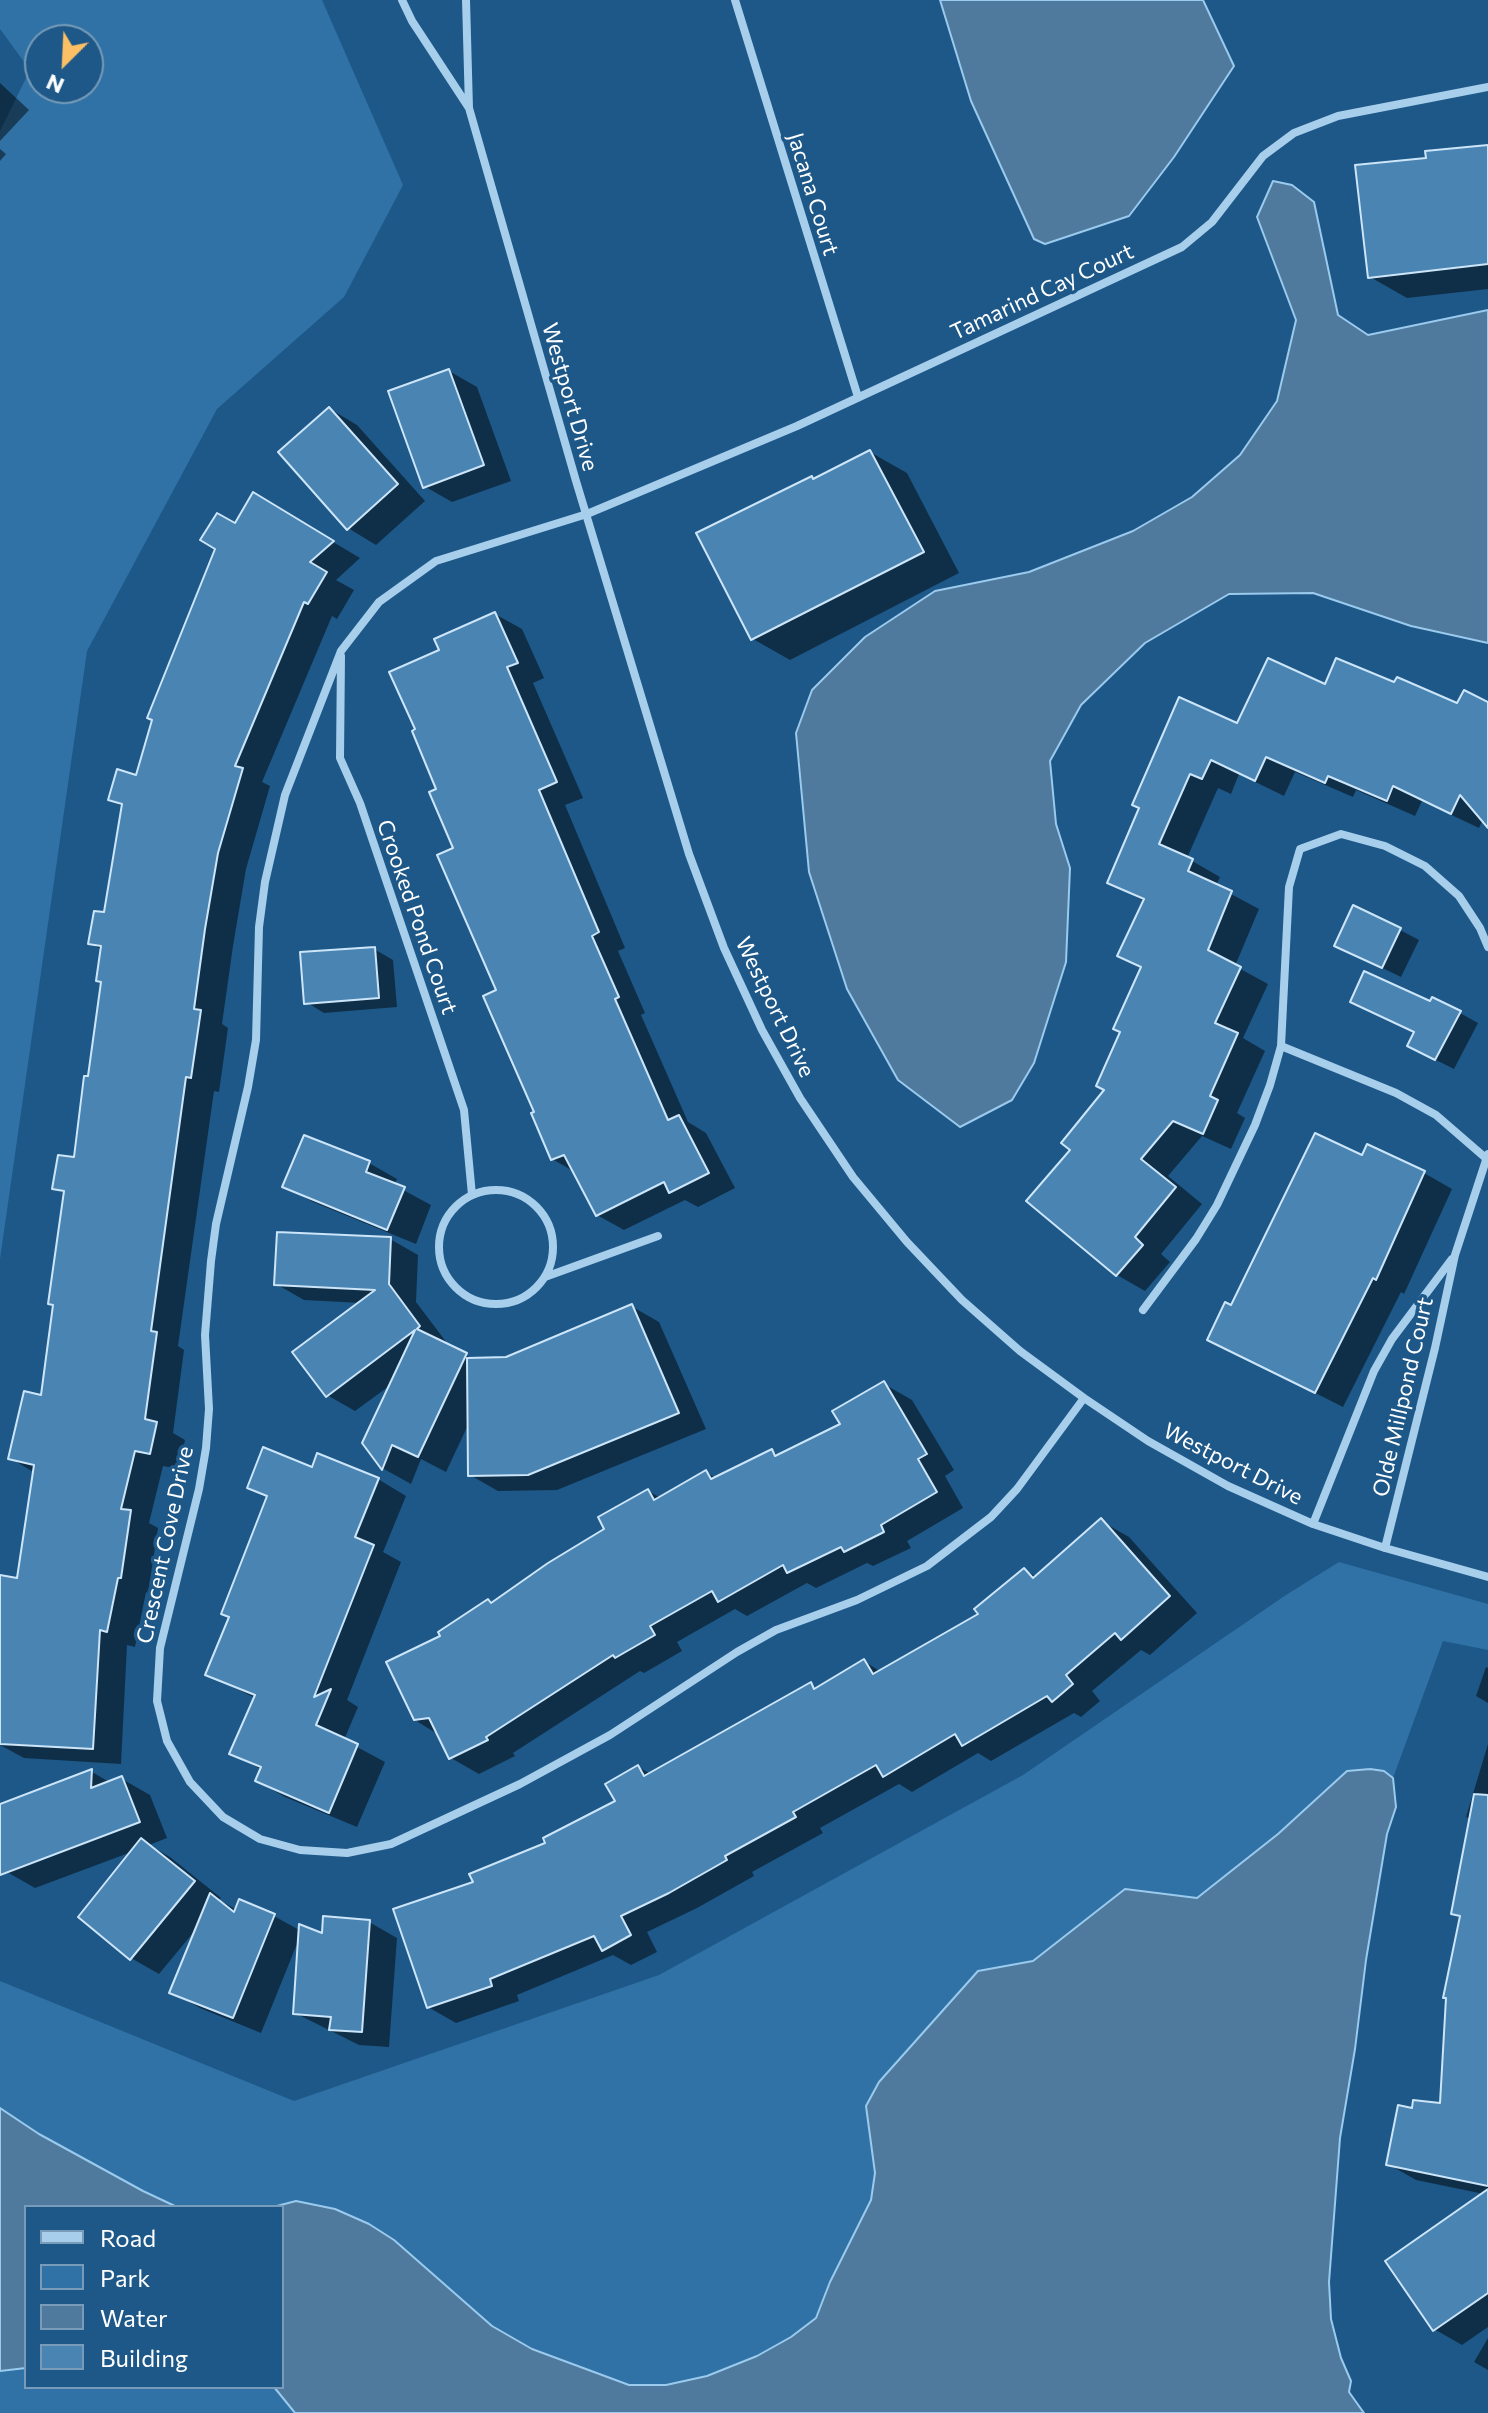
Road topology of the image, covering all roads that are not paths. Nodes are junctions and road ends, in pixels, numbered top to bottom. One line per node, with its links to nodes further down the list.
1 (402, 0): 5 (street, Westport Drive)
2 (466, 0): 5 (street, Westport Drive)
3 (735, 0): 6 (street, Jacana Court)
4 (1488, 87): 6 (street, Tamarind Cay Court)
5 (469, 108): 7 (street, Westport Drive)
6 (858, 397): 7 (street, Tamarind Cay Court)
7 (587, 514): 8 (street, Crescent Cove Drive); 17 (street, Westport Drive)
8 (341, 651): 12 (street, Crooked Pond Court); 17 (street, Crescent Cove Drive)
9 (1488, 947): 10 (street)
10 (1281, 1046): 11 (street, Olde Millpond Court); 16 (street)
11 (1488, 1158): 14 (street, Olde Millpond Court)
12 (472, 1195): 15 (street); 15 (street)
13 (658, 1236): 15 (street)
14 (1455, 1255): 18 (street, Olde Millpond Court); 19 (street, Olde Millpond Court)
15 (545, 1277)
16 (1143, 1310)
17 (1084, 1398): 18 (street, Westport Drive)
18 (1313, 1524): 19 (street, Westport Drive)
19 (1385, 1548): 20 (street, Westport Drive)
20 (1488, 1577)

